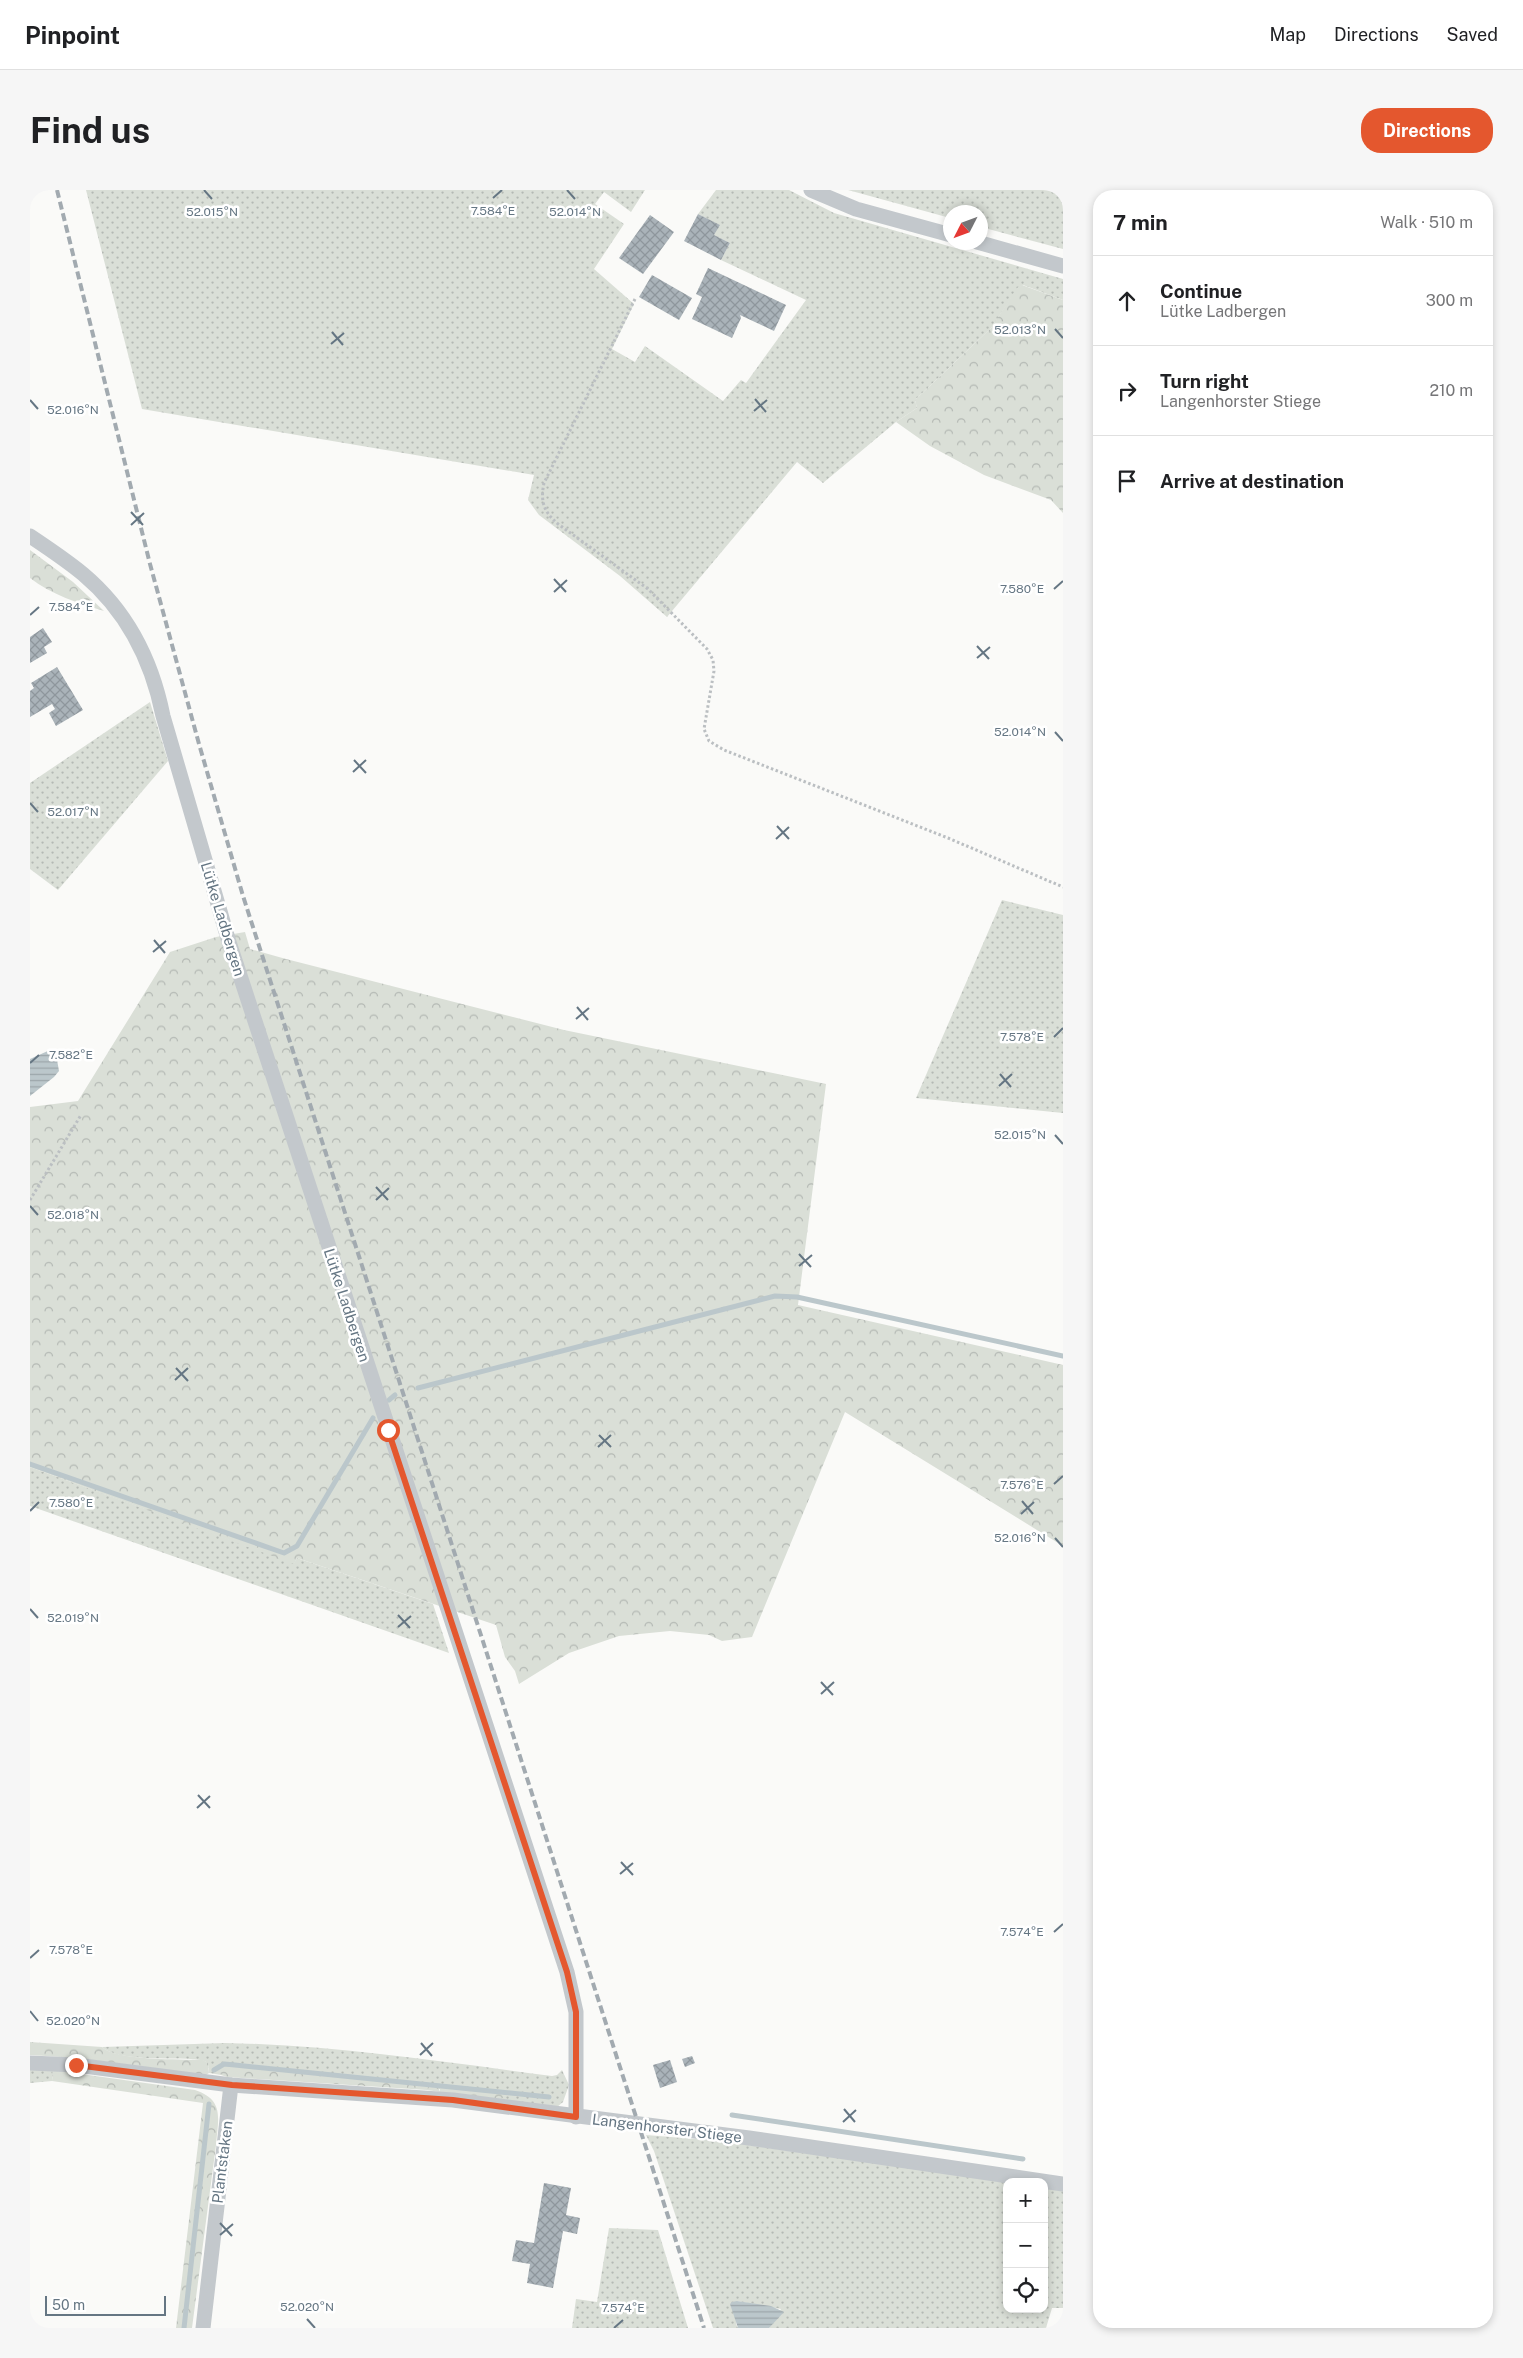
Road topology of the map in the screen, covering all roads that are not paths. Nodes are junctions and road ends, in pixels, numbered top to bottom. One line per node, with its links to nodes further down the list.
1 (811, 190): 2 (street)
2 (943, 233)
3 (988, 245): 4 (street)
4 (1063, 266)
5 (30, 536): 8 (street, Lütke Ladbergen)
6 (30, 2063): 7 (street, Langenhorster Stiege)
7 (232, 2085): 8 (street, Langenhorster Stiege); 10 (street, Plantstaken)
8 (576, 2117): 9 (street, Langenhorster Stiege)
9 (1063, 2184)
10 (202, 2328)

